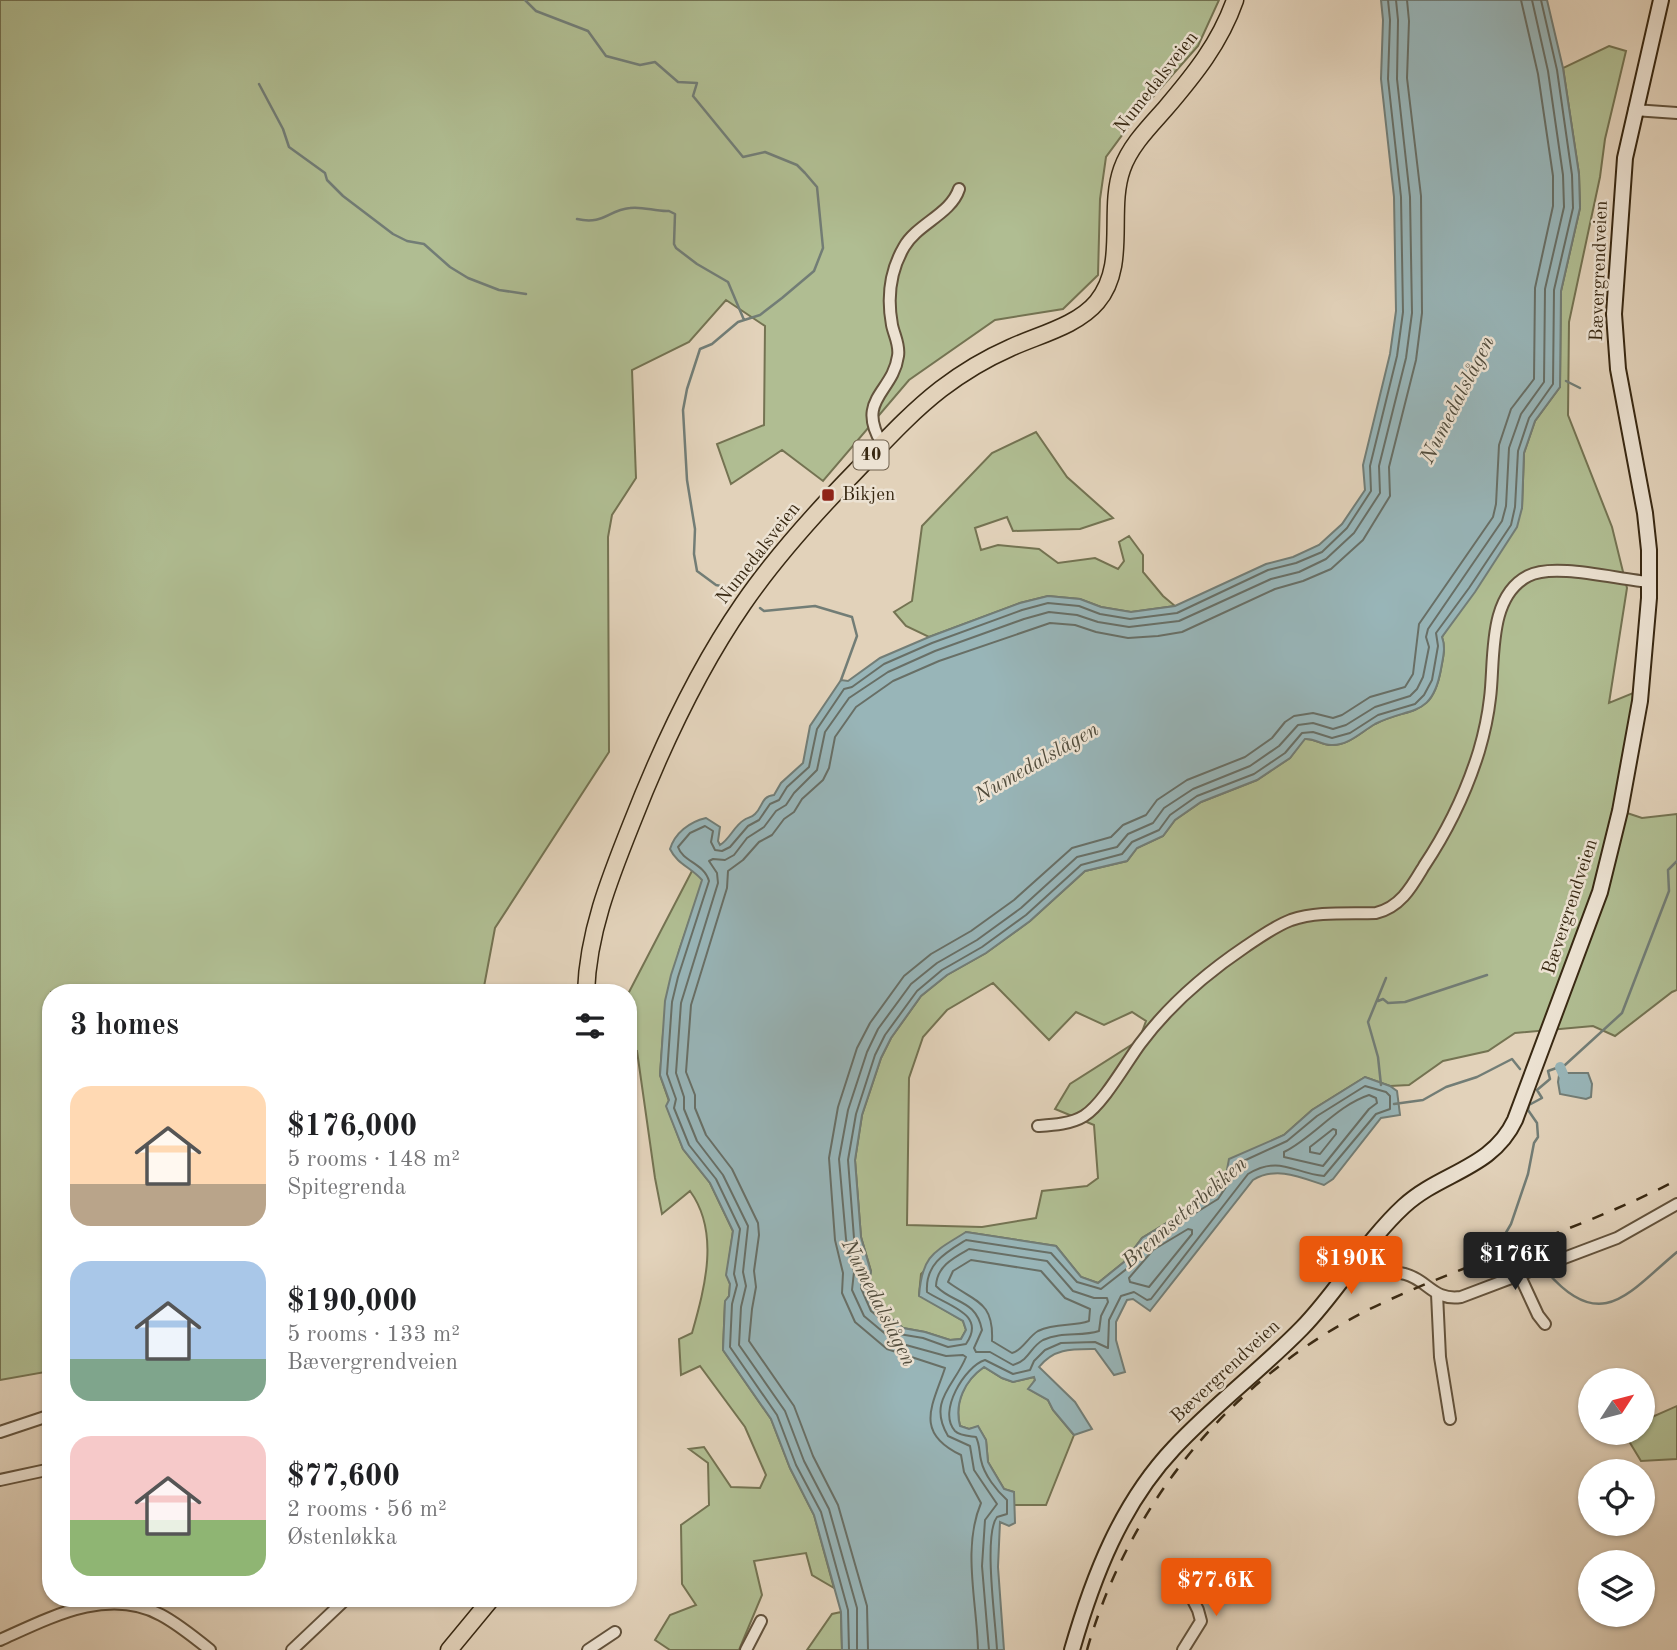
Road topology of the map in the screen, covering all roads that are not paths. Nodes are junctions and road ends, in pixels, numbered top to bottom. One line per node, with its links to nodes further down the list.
1 (1235, 0): 6 (main road, Numedalsveien / 40)
2 (1661, 0): 3 (main road, Bævergrendveien)
3 (1634, 110): 4 (street); 7 (main road, Bævergrendveien)
4 (1677, 113)
5 (959, 189): 6 (street)
6 (882, 444): 8 (main road, Numedalsveien / 40)
7 (1650, 582): 9 (street); 11 (main road, Bævergrendveien)
8 (587, 984)
9 (1038, 1126)
10 (1677, 1204): 12 (street)
11 (1351, 1267): 13 (street); 33 (main road, Bævergrendveien)
12 (1519, 1274): 13 (street); 14 (street)
13 (1437, 1294): 16 (street)
14 (1545, 1324)
15 (42, 1418): 17 (street)
16 (1450, 1419)
17 (0, 1432)
18 (42, 1471): 19 (street)
19 (0, 1480)
20 (1188, 1576): 34 (street)
21 (83, 1607): 27 (street)
22 (139, 1607): 29 (street)
23 (337, 1607): 30 (street)
24 (485, 1607): 28 (main road)
25 (761, 1621): 32 (street)
26 (615, 1632): 31 (street)
27 (0, 1640)
28 (452, 1649)
29 (210, 1650)
30 (292, 1650)
31 (588, 1650)
32 (746, 1650)
33 (1072, 1650)
34 (1183, 1650)

